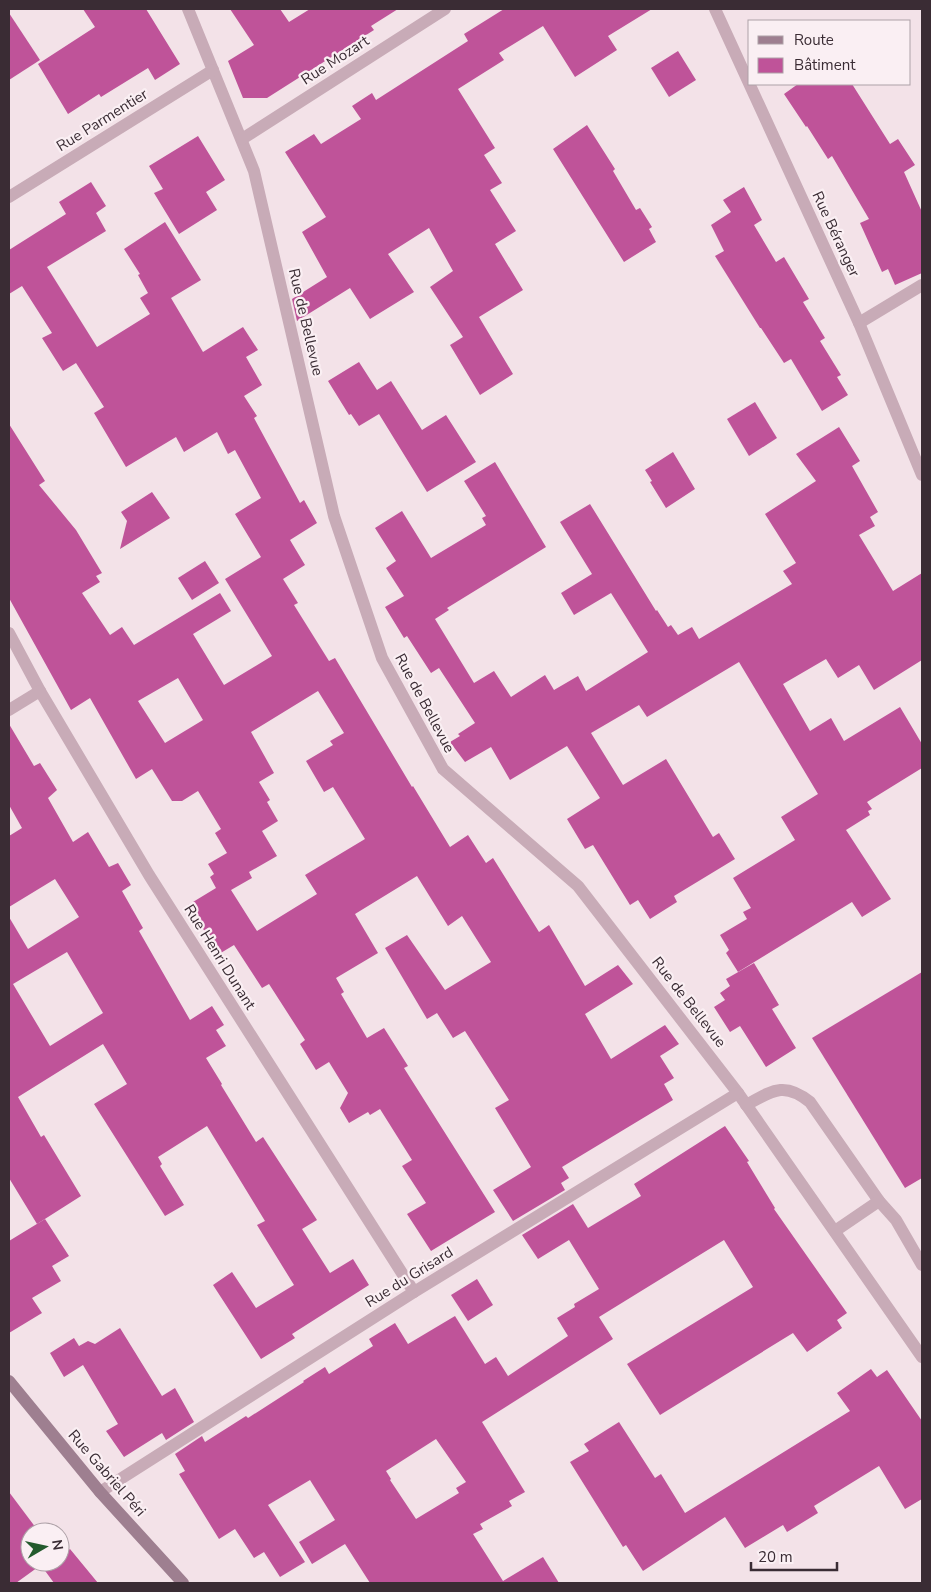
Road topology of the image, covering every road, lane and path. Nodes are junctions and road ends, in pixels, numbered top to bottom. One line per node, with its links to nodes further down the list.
1 (188, 9): 4 (street, Rue de Bellevue)
2 (445, 9): 7 (street, Rue Mozart)
3 (715, 9): 5 (street, Rue Béranger)
4 (213, 70): 7 (street, Rue de Bellevue); 8 (street, Rue Parmentier)
5 (748, 81)
6 (750, 85): 10 (street, Rue Béranger)
7 (242, 139): 15 (street, Rue de Bellevue)
8 (9, 197)
9 (922, 285): 10 (street)
10 (859, 323): 11 (street, Rue Béranger)
11 (922, 475)
12 (9, 633): 13 (street, Rue Henri Dunant)
13 (40, 691): 14 (street); 20 (street, Rue Henri Dunant)
14 (9, 710)
15 (738, 1093): 16 (street, Rue de Bellevue); 20 (street, Rue du Grisard)
16 (746, 1105): 17 (street); 18 (street, Rue de Bellevue)
17 (879, 1201): 18 (street); 19 (street)
18 (834, 1232): 21 (street, Rue de Bellevue)
19 (922, 1265)
20 (414, 1292): 23 (street, Rue du Grisard)
21 (922, 1357)
22 (9, 1380): 23 (main road, Rue Gabriel Péri)
23 (100, 1492): 24 (main road, Rue Gabriel Péri)
24 (183, 1583)

